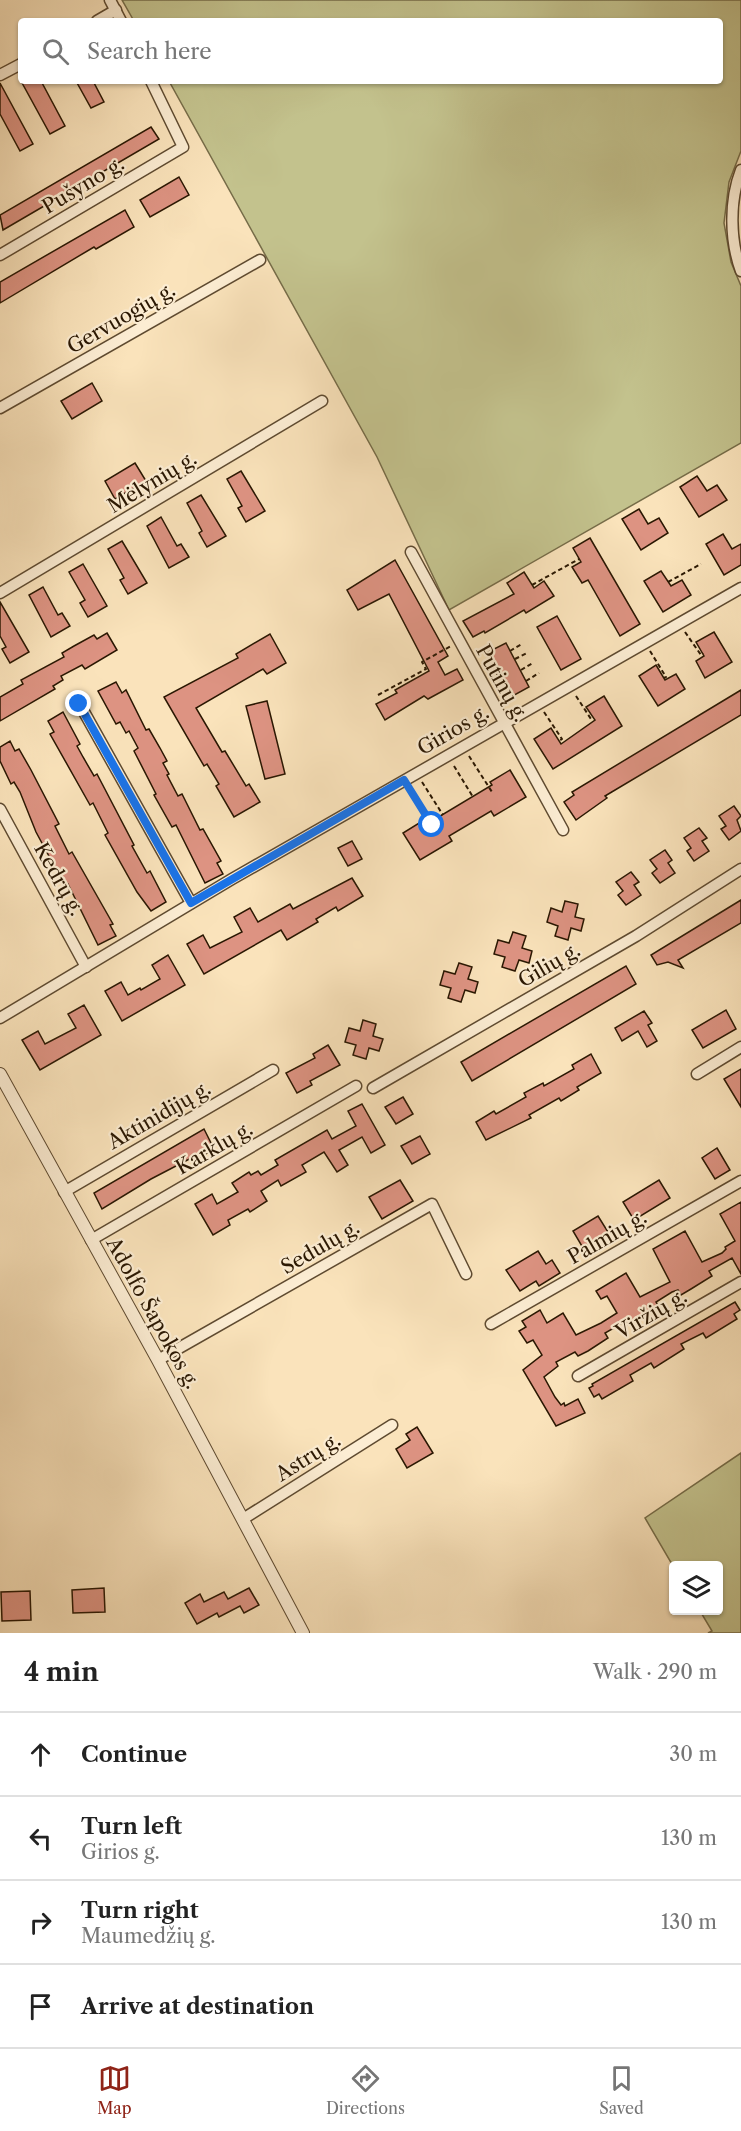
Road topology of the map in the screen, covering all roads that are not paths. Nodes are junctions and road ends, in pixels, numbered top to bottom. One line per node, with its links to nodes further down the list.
1 (110, 0): 2 (street)
2 (116, 10): 3 (street); 4 (street)
3 (102, 18)
4 (120, 18)
5 (18, 66): 6 (street)
6 (0, 75)
7 (152, 84): 9 (street, Pušyno g.)
8 (740, 173): 11 (street)
9 (0, 255)
10 (260, 260): 13 (street, Gervuogių g.)
11 (741, 271)
12 (322, 401): 16 (street, Mėlynių g.)
13 (0, 408)
14 (411, 552): 18 (street, Putinų g.)
15 (741, 588): 18 (street, Girios g.)
16 (0, 593)
17 (79, 704): 22 (street)
18 (503, 723): 20 (street, Putinų g.); 22 (street, Girios g.)
19 (0, 809): 23 (street, Kedrų g.)
20 (563, 830)
21 (741, 869): 30 (street, Gilių g.)
22 (191, 903): 23 (street, Girios g.)
23 (86, 967): 24 (street, Girios g.)
24 (0, 1018)
25 (741, 1047): 28 (street)
26 (273, 1070): 32 (street, Aktinidijų g.)
27 (0, 1074): 32 (street, Adolfo Šapokos g.)
28 (697, 1074)
29 (356, 1086): 33 (street, Karklų g.)
30 (373, 1088)
31 (741, 1181): 36 (street, Palmių g.)
32 (64, 1191): 33 (street, Adolfo Šapokos g.)
33 (91, 1240): 37 (street, Adolfo Šapokos g.)
34 (466, 1274): 37 (street, Sedulų g.)
35 (741, 1282): 38 (street, Viržių g.)
36 (491, 1324)
37 (158, 1360): 40 (street, Adolfo Šapokos g.)
38 (578, 1377)
39 (392, 1425): 40 (street, Astrų g.)
40 (243, 1519): 41 (street, Adolfo Šapokos g.)
41 (303, 1633)

